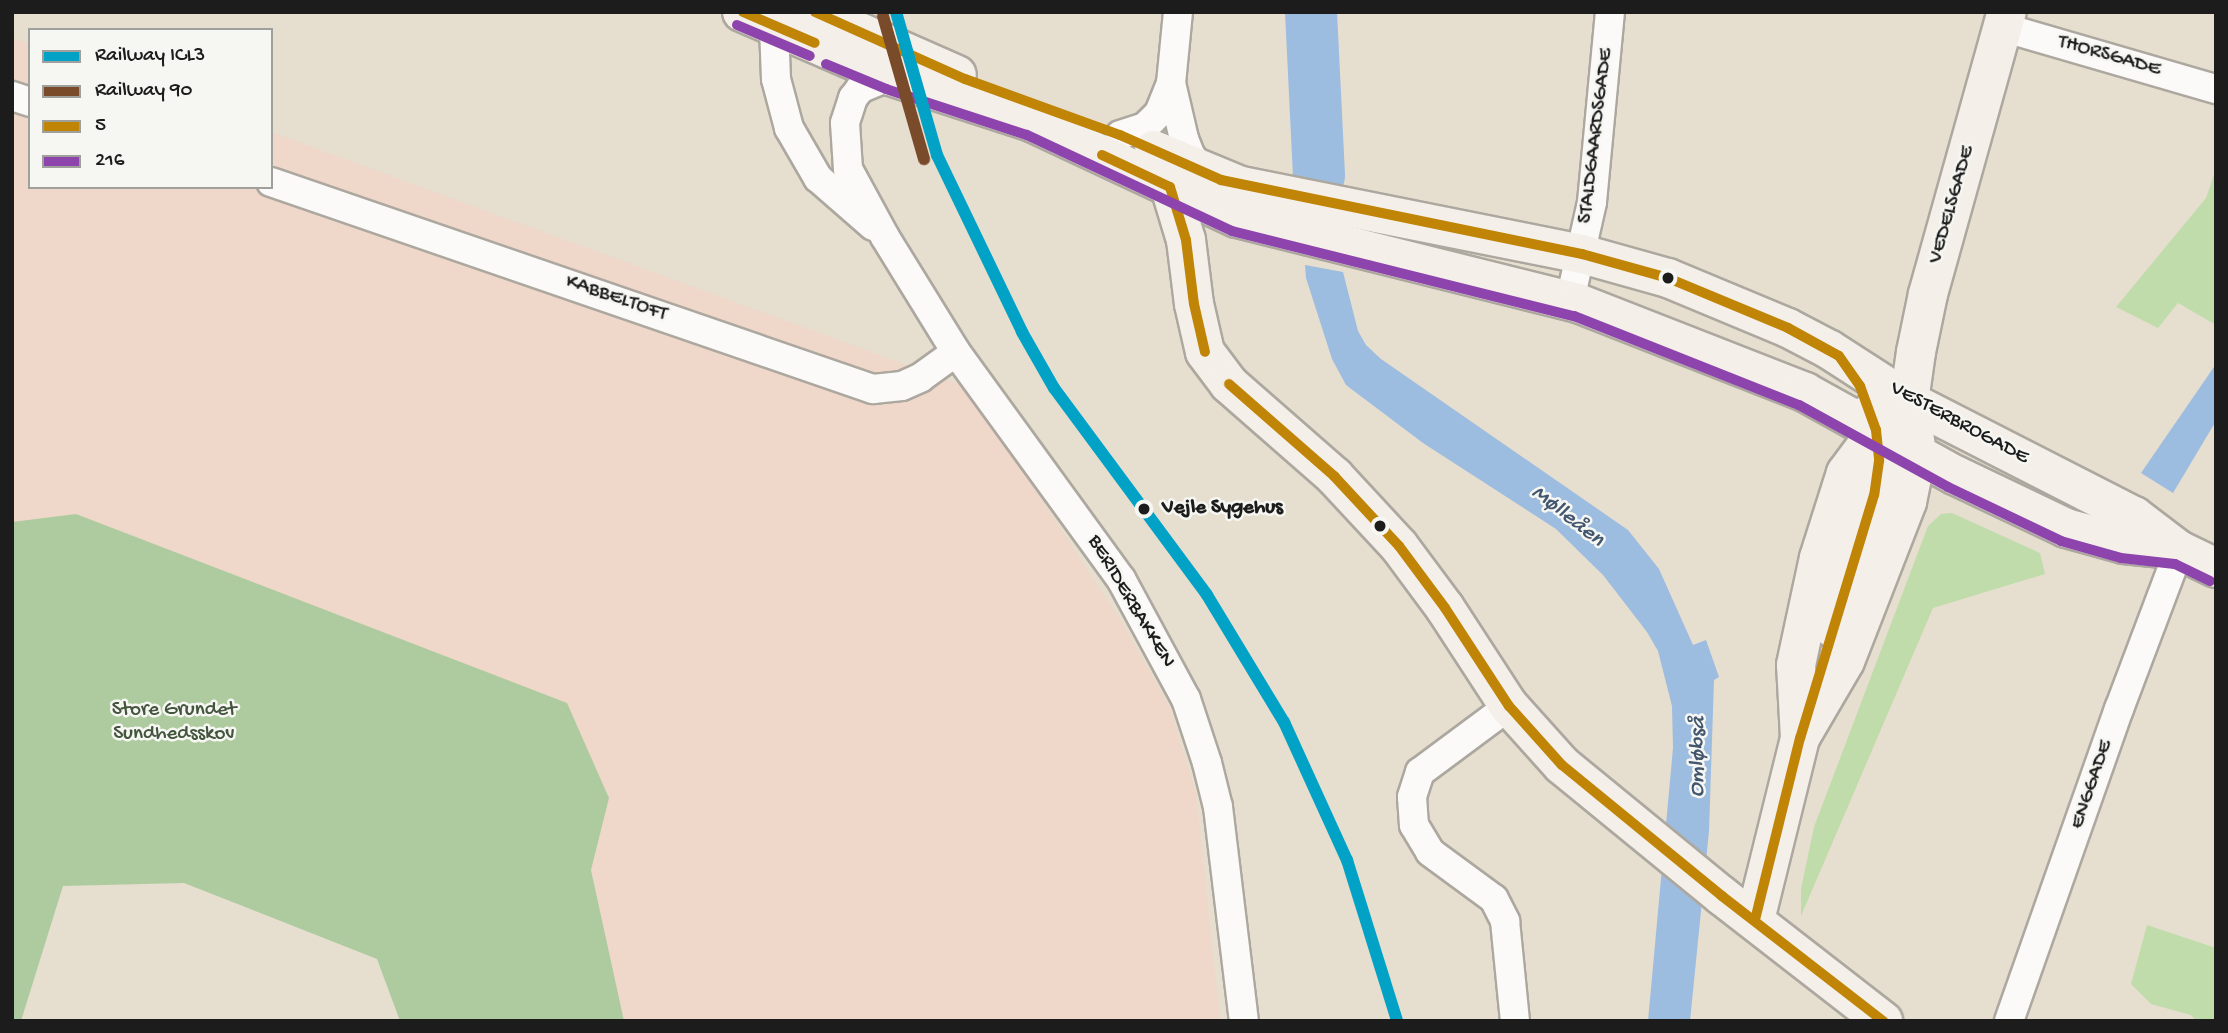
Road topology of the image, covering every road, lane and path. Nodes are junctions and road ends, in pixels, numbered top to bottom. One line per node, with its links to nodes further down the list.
1 (814, 12): 9 (main road, VESTERBROGADE)
2 (1178, 12): 7 (street)
3 (1610, 12): 14 (street, STALDGAARDSGADE)
4 (765, 17): 6 (main road, VESTERBROGADE); 13 (street, BERIDERBAKKEN)
5 (2005, 20): 8 (street, THORSGADE); 18 (main road, VEDELSGADE)
6 (890, 76): 12 (main road, VESTERBROGADE); 13 (street, BERIDERBAKKEN)
7 (1171, 83): 9 (street); 10 (street)
8 (2216, 89)
9 (1120, 135): 10 (main road, VESTERBROGADE)
10 (1206, 174): 14 (main road, VESTERBROGADE)
11 (273, 183): 16 (street, KABBELTOFT)
12 (1170, 187): 15 (main road, VESTERBROGADE); 23 (main road)
13 (885, 237): 16 (street, BERIDERBAKKEN)
14 (1582, 254): 15 (street, STALDGAARDSGADE); 17 (main road, VESTERBROGADE)
15 (1570, 300): 19 (main road, VESTERBROGADE)
16 (956, 352): 27 (street, BERIDERBAKKEN)
17 (1839, 356): 18 (main road, VESTERBROGADE); 19 (main road)
18 (1909, 401): 19 (main road); 20 (main road, VEDELSGADE); 21 (main road, VESTERBROGADE)
19 (1876, 430): 20 (main road, VESTERBROGADE); 24 (main road)
20 (1917, 453): 21 (main road, VESTERBROGADE); 24 (main road, VEDELSGADE)
21 (2179, 550): 22 (main road, VESTERBROGADE); 26 (street, ENGGADE)
22 (2216, 568)
23 (1509, 706): 25 (main road); 28 (street)
24 (1800, 737): 25 (main road, VEDELSGADE)
25 (1755, 920): 29 (main road)
26 (2010, 1020)
27 (1244, 1021)
28 (1515, 1021)
29 (1883, 1021)

